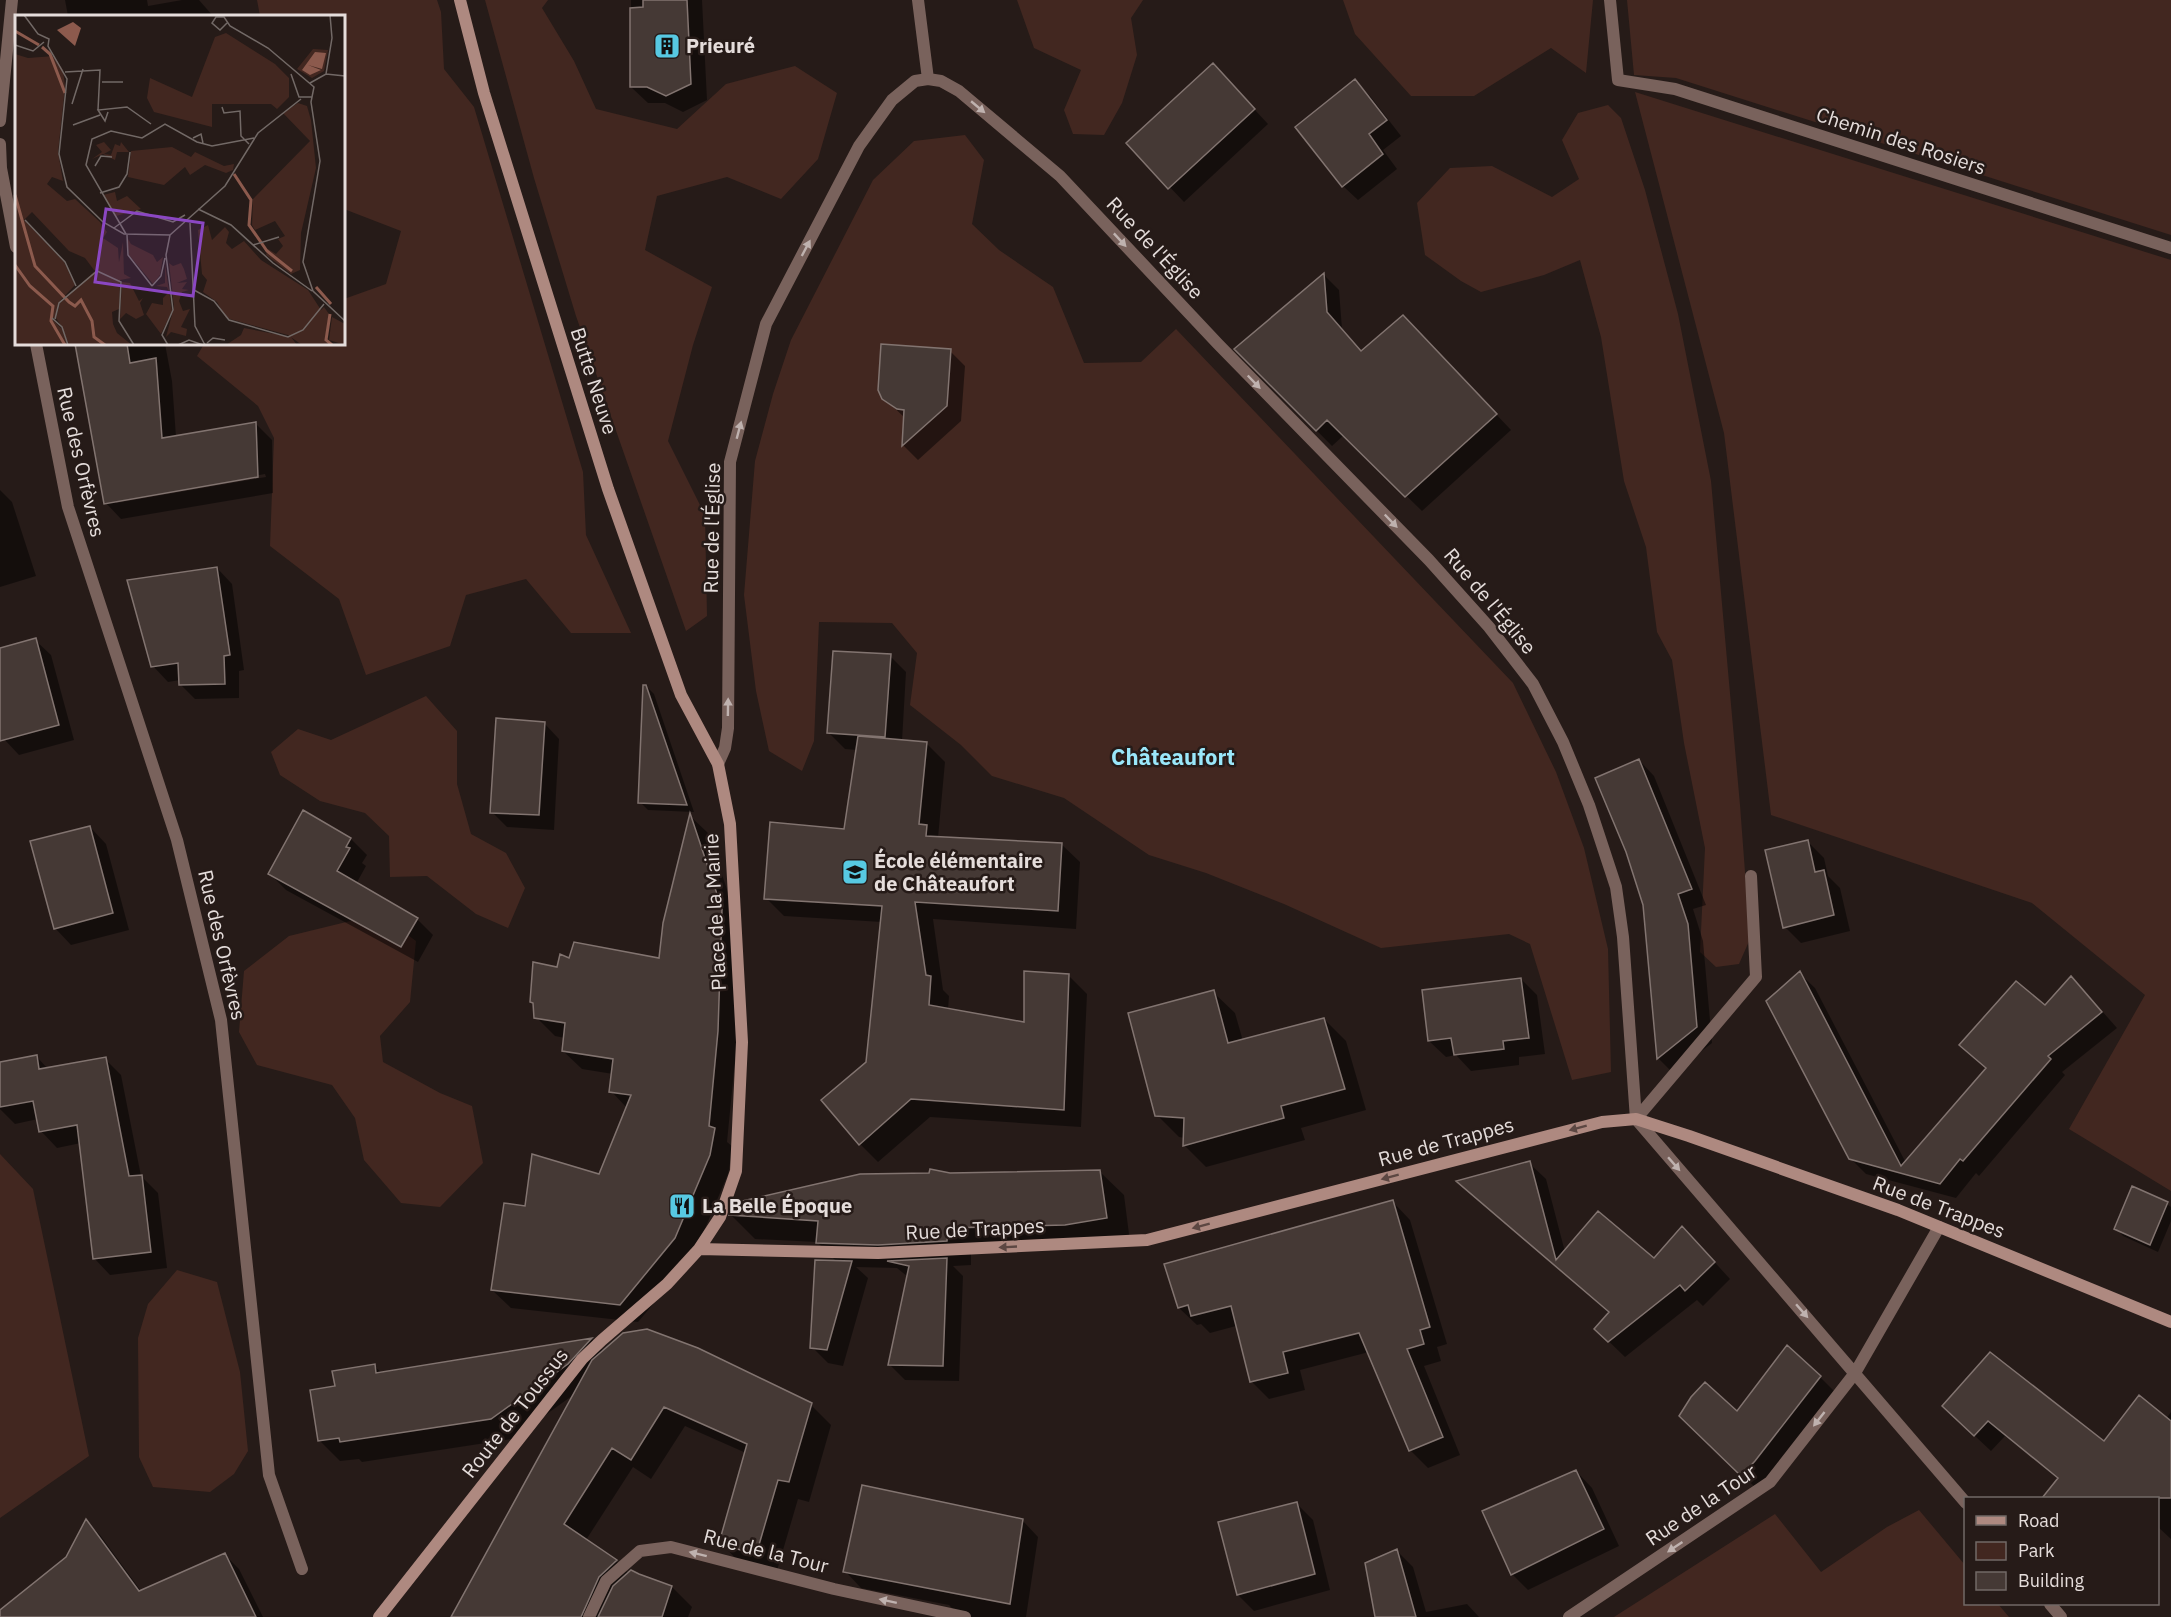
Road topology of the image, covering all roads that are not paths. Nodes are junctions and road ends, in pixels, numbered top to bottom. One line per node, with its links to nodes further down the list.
1 (12, 0): 6 (street)
2 (460, 0): 11 (street, Butte Neuve)
3 (918, 0): 5 (street)
4 (1610, 0): 9 (street, Chemin des Rosiers)
5 (928, 79): 11 (street, Rue de l'Église, one-way to 5); 13 (street, Rue de l'Église, one-way to 13)
6 (0, 121)
7 (0, 144): 8 (street)
8 (15, 242)
9 (2171, 248)
10 (36, 345): 19 (street, Rue des Orfèvres)
11 (718, 764): 15 (street, Place de la Mairie)
12 (1751, 876): 13 (street)
13 (1636, 1119): 14 (street, Rue de Trappes); 15 (street, Rue de Trappes, one-way to 15); 17 (street, one-way to 17)
14 (1939, 1227): 16 (street, Rue de Trappes); 17 (street, Rue de la Tour)
15 (699, 1249): 21 (street, Route de Toussus)
16 (2171, 1322)
17 (1855, 1372): 18 (street); 24 (street, Rue de la Tour, one-way to 24)
18 (1964, 1502)
19 (302, 1569)
20 (2051, 1605): 25 (street)
21 (379, 1617)
22 (589, 1617): 23 (street, Rue de la Tour, one-way to 22)
23 (965, 1617)
24 (1569, 1617)
25 (2061, 1617)

